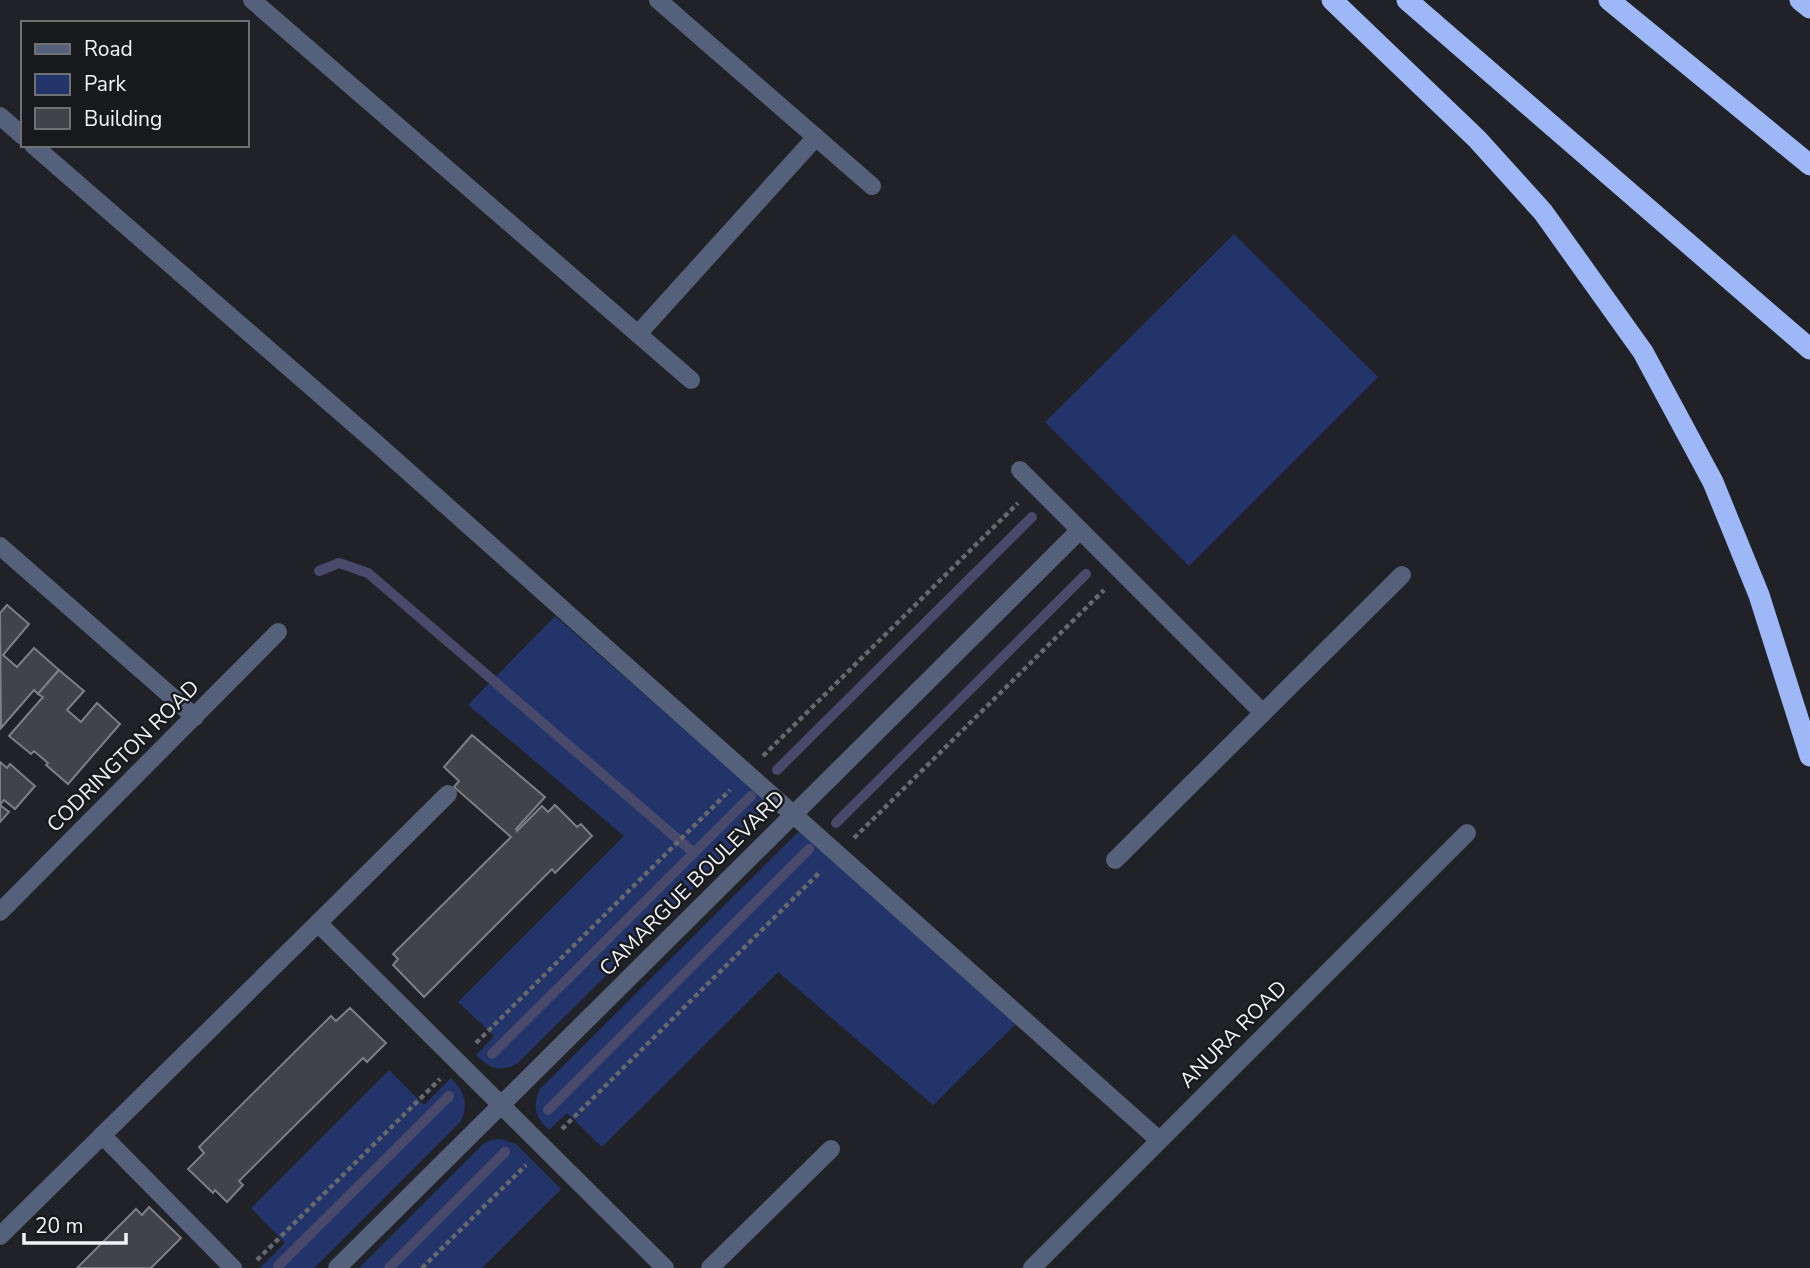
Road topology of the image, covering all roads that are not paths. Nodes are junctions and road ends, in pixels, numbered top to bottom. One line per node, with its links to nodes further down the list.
1 (252, 0): 14 (street)
2 (658, 0): 10 (street)
3 (1332, 0): 24 (highway)
4 (1407, 0): 15 (highway)
5 (1609, 0): 12 (highway)
6 (1800, 0): 7 (highway)
7 (1810, 8)
8 (0, 116): 9 (street)
9 (21, 134)
10 (816, 137): 13 (street); 14 (street)
11 (35, 147): 26 (street)
12 (1810, 165)
13 (872, 186)
14 (638, 334): 16 (street)
15 (1810, 349)
16 (691, 380)
17 (1020, 470): 18 (street)
18 (1080, 530): 22 (street); 26 (street, CAMARGUE BOULEVARD)
19 (0, 546): 23 (street)
20 (1402, 575): 22 (street)
21 (278, 632): 23 (street, CODRINGTON ROAD)
22 (1263, 713): 28 (street)
23 (195, 717): 29 (street, CODRINGTON ROAD)
24 (1810, 756)
25 (448, 794): 30 (street)
26 (794, 814): 31 (street, CAMARGUE BOULEVARD); 33 (street)
27 (1467, 834): 33 (street, ANURA ROAD)
28 (1115, 860)
29 (0, 912)
30 (318, 923): 31 (street); 32 (street)
31 (500, 1105): 37 (street, CAMARGUE BOULEVARD); 38 (street)
32 (102, 1135): 35 (street); 36 (street)
33 (1159, 1140): 40 (street, ANURA ROAD)
34 (831, 1149): 39 (street)
35 (0, 1236)
36 (233, 1268)
37 (337, 1268)
38 (664, 1268)
39 (709, 1268)
40 (1032, 1268)

